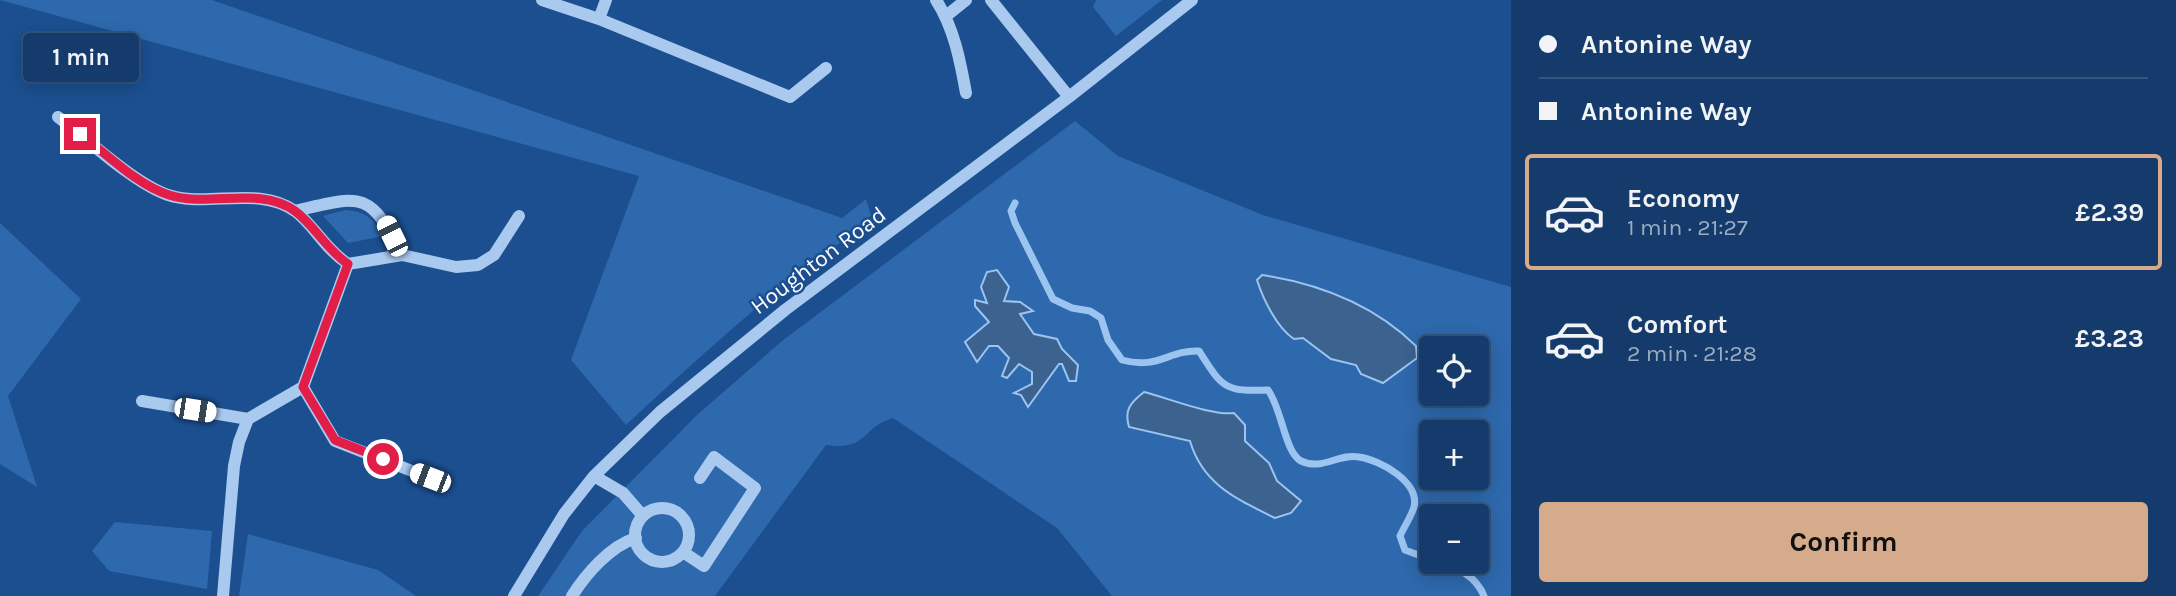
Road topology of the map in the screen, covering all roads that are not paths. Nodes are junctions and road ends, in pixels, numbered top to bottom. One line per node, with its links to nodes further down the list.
1 (542, 0): 8 (street)
2 (606, 0): 8 (street)
3 (936, 0): 7 (street)
4 (966, 0): 7 (street)
5 (991, 0): 11 (street)
6 (1192, 0): 11 (street, Houghton Road)
7 (946, 16): 10 (street)
8 (598, 19): 9 (street)
9 (826, 68)
10 (966, 93)
11 (1069, 97): 20 (street, Houghton Road)
12 (58, 117): 13 (street)
13 (295, 211): 15 (street); 16 (street)
14 (519, 216): 15 (street)
15 (402, 255): 16 (street)
16 (348, 264): 17 (street)
17 (303, 387): 19 (street); 21 (street)
18 (142, 401): 19 (street)
19 (248, 419): 26 (street)
20 (594, 476): 23 (street); 27 (street, Houghton Road)
21 (430, 478)
22 (700, 478): 25 (street)
23 (643, 516): 24 (street); 25 (street)
24 (636, 538): 25 (street); 28 (street)
25 (683, 552)
26 (223, 596)
27 (514, 596)
28 (572, 596)

